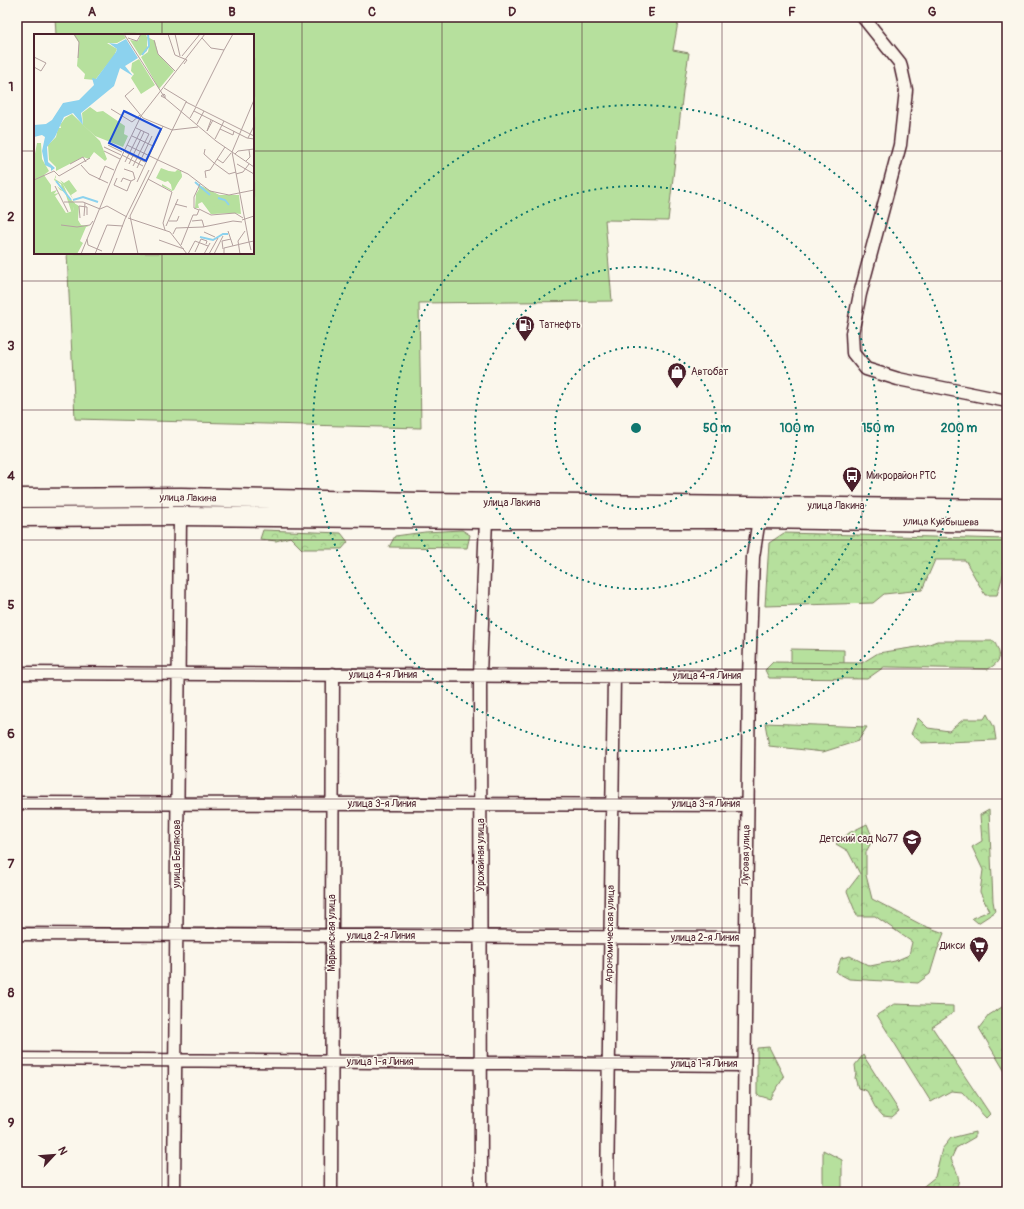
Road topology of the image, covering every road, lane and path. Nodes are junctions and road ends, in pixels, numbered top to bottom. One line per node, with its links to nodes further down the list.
1 (863, 17): 2 (street)
2 (1007, 401)
3 (17, 498): 4 (highway, улица Лакина)
4 (1007, 509)
5 (180, 516): 6 (highway, улица Лакина); 7 (highway, улица Лакина); 12 (street, улица Белякова)
6 (17, 517)
7 (486, 519): 8 (highway, улица Лакина); 14 (street, Урожайная улица)
8 (759, 519): 9 (highway, улица Лакина); 16 (street, Луговая улица)
9 (874, 520): 10 (highway, улица Куйбышева)
10 (1007, 523)
11 (17, 673): 12 (street, улица 4-я Линия)
12 (178, 674): 13 (street, улица 4-я Линия); 18 (street, улица Белякова)
13 (333, 674): 14 (street, улица 4-я Линия); 19 (street, Марьинская улица)
14 (480, 675): 15 (street, улица 4-я Линия); 20 (street, Урожайная улица)
15 (614, 676): 16 (street, улица 4-я Линия); 21 (street, Агрономическая улица)
16 (749, 677): 22 (street, Луговая улица)
17 (17, 803): 18 (street, улица 3-я Линия)
18 (177, 803): 19 (street, улица 3-я Линия); 24 (street, улица Белякова)
19 (332, 804): 20 (street, улица 3-я Линия); 25 (street, Марьинская улица)
20 (481, 804): 21 (street, улица 3-я Линия); 26 (street, Урожайная улица)
21 (612, 804): 22 (street, улица 3-я Линия); 27 (street, Агрономическая улица)
22 (747, 805): 28 (street, Луговая улица)
23 (17, 934): 24 (street, улица 2-я Линия)
24 (176, 935): 25 (street, улица 2-я Линия); 30 (street, улица Белякова)
25 (332, 936): 26 (street, улица 2-я Линия); 31 (street, Марьинская улица)
26 (481, 937): 27 (street, улица 2-я Линия); 32 (street, Урожайная улица)
27 (610, 937): 28 (street, улица 2-я Линия); 33 (street, Агрономическая улица)
28 (745, 938): 34 (street, Луговая улица)
29 (17, 1058): 30 (street, улица 1-я Линия)
30 (175, 1060): 31 (street, улица 1-я Линия); 35 (street, улица Белякова)
31 (332, 1062): 32 (street, улица 1-я Линия); 36 (street, Марьинская улица)
32 (481, 1063): 33 (street, улица 1-я Линия); 37 (street, Урожайная улица)
33 (608, 1064): 34 (street, улица 1-я Линия); 38 (street, Агрономическая улица)
34 (743, 1065): 39 (street, Луговая улица)
35 (174, 1192)
36 (331, 1192)
37 (481, 1192)
38 (607, 1192)
39 (742, 1192)

